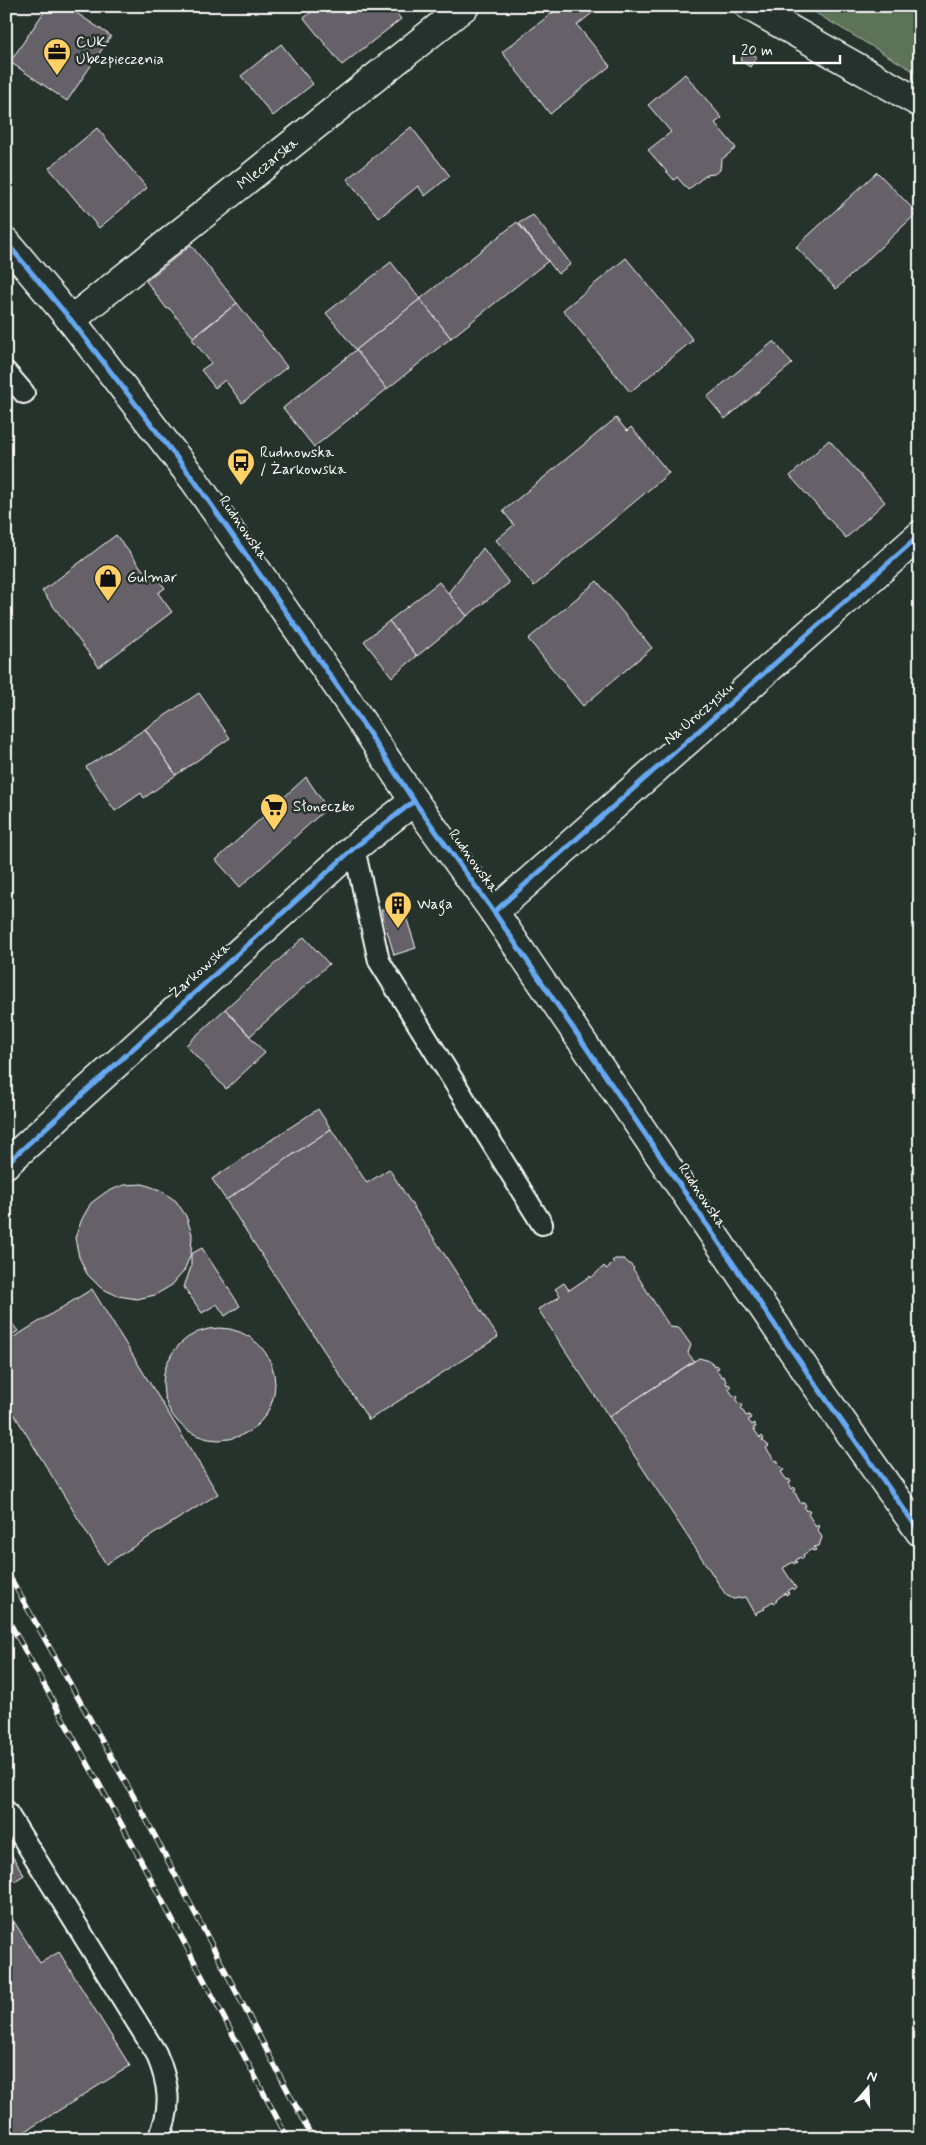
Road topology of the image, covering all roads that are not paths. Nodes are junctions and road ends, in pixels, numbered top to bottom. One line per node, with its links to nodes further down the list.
1 (465, 6): 5 (street, Mleczarska)
2 (749, 6): 3 (street)
3 (920, 103)
4 (6, 242): 5 (street, Rudnowska)
5 (71, 320): 9 (street, Rudnowska)
6 (6, 372): 7 (lane)
7 (24, 392)
8 (920, 536): 11 (street, Na Uroczysku)
9 (414, 801): 10 (street, Żarkowska); 11 (street, Rudnowska)
10 (354, 848): 12 (street, Żarkowska); 13 (lane)
11 (494, 912): 14 (street, Rudnowska)
12 (6, 1164)
13 (542, 1224)
14 (920, 1532)
15 (6, 1811): 16 (lane)
16 (158, 2139)

